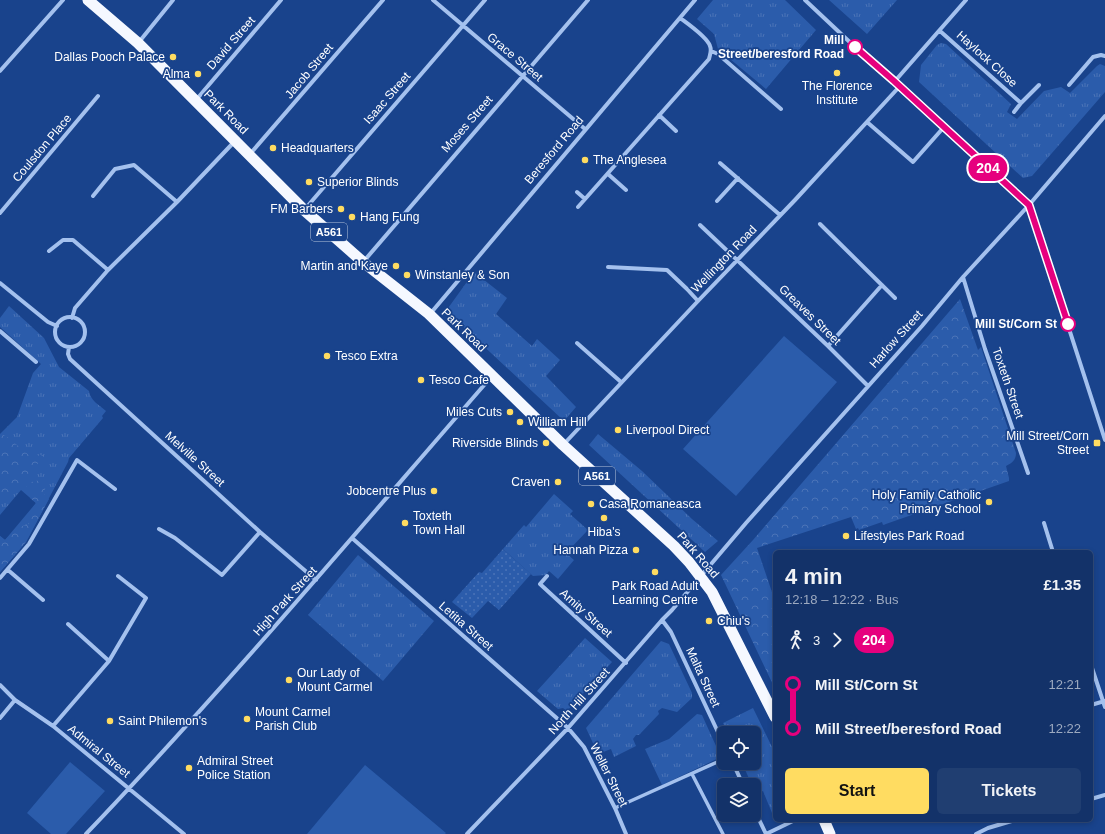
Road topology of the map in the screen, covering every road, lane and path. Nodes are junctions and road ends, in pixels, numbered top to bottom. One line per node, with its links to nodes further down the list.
1 (63, 0): 18 (street)
2 (88, 0): 15 (highway, Park Road / A561)
3 (173, 0): 15 (street)
4 (281, 0): 25 (street, David Street)
5 (383, 0): 36 (street, Jacob Street)
6 (433, 0): 13 (street, Grace Street)
7 (485, 0): 13 (street, Isaac Street)
8 (588, 0): 19 (street, Moses Street)
9 (695, 0): 12 (street, Beresford Road)
10 (805, 0): 20 (street)
11 (966, 0): 14 (street)
12 (680, 18): 16 (street); 33 (street, Beresford Road)
13 (463, 25): 19 (street, Grace Street); 48 (street, Isaac Street)
14 (940, 31): 20 (street); 26 (street, Haylock Close)
15 (138, 43): 25 (highway, Park Road / A561)
16 (711, 51): 27 (street); 29 (street)
17 (1105, 56): 22 (street)
18 (0, 71)
19 (522, 76): 33 (street, Grace Street); 55 (street, Moses Street)
20 (894, 81): 23 (street)
21 (1039, 85): 26 (street, Haylock Close)
22 (1069, 85)
23 (900, 86): 31 (street, Wellington Road); 32 (street)
24 (98, 96): 49 (street, Coulsdon Place)
25 (196, 100): 35 (highway, Park Road / A561)
26 (1021, 103): 28 (street, Haylock Close)
27 (781, 109)
28 (1014, 112)
29 (659, 115): 34 (street); 38 (street)
30 (1105, 116): 46 (street, Harlow Street)
31 (867, 122): 32 (street); 50 (street, Wellington Road)
32 (944, 128): 46 (street)
33 (585, 129): 63 (street, Beresford Road)
34 (676, 131)
35 (236, 140): 36 (highway, Park Road / A561); 45 (street)
36 (250, 155): 48 (highway, Park Road / A561)
37 (720, 163): 39 (street)
38 (608, 174): 40 (street); 43 (street)
39 (738, 178): 44 (street); 50 (street)
40 (626, 190)
41 (577, 192): 43 (street)
42 (93, 196): 45 (street)
43 (585, 199): 47 (street)
44 (717, 201)
45 (177, 202): 57 (street)
46 (1029, 205): 58 (street, Harlow Street); 74 (street)
47 (578, 207)
48 (304, 210): 55 (highway, Park Road / A561)
49 (0, 213)
50 (780, 215): 54 (street, Wellington Road)
51 (820, 224): 60 (street)
52 (700, 225): 54 (street, Greaves Street)
53 (49, 251): 57 (street)
54 (737, 260): 62 (street, Wellington Road); 68 (street, Greaves Street)
55 (363, 262): 63 (highway, Park Road / A561)
56 (608, 267): 62 (street)
57 (108, 270): 64 (street)
58 (963, 277): 73 (street, Harlow Street); 76 (street, Toxteth Street)
59 (0, 283): 65 (street)
60 (882, 285): 61 (street); 68 (street)
61 (895, 298)
62 (698, 301): 72 (street, Wellington Road)
63 (429, 314): 71 (highway, Park Road / A561)
64 (72, 318): 65 (street); 69 (street)
65 (57, 326): 69 (street, Melville Street)
66 (0, 331): 70 (street)
67 (577, 343): 72 (street)
68 (828, 346): 73 (street, Greaves Street)
69 (69, 347): 80 (street, Melville Street)
70 (36, 362)
71 (492, 376): 75 (highway, Park Road / A561); 81 (street, High Park Street)
72 (621, 382): 75 (street, Wellington Road)
73 (868, 386): 86 (street, Harlow Street)
74 (1105, 440)
75 (563, 445): 86 (highway, Park Road / A561)
76 (1028, 473)
77 (115, 490): 83 (street)
78 (1044, 523): 82 (street)
79 (159, 530): 80 (street)
80 (260, 532): 88 (street, Melville Street)
81 (352, 538): 88 (street, High Park Street); 103 (street, Letitia Street)
82 (1052, 550)
83 (8, 570): 87 (street); 89 (street)
84 (118, 576): 92 (street)
85 (547, 576): 93 (street, Amity Street)
86 (701, 576): 90 (street, North Hill Street); 100 (highway, Park Road / A561)
87 (0, 578)
88 (316, 580): 107 (street, High Park Street)
89 (43, 600)
90 (662, 620): 93 (street, North Hill Street); 104 (street, Malta Street)
91 (68, 624): 92 (street)
92 (109, 661): 102 (street)
93 (626, 663): 103 (street, North Hill Street)
94 (1093, 671): 97 (street)
95 (0, 685): 96 (street, Admiral Street)
96 (15, 700): 101 (street); 102 (street, Admiral Street)
97 (1104, 701): 98 (street); 99 (street)
98 (1093, 704)
99 (1105, 707)
100 (773, 713)
101 (0, 718)
102 (53, 726): 107 (street, Admiral Street)
103 (568, 728): 110 (street, Weller Street); 117 (street, North Hill Street)
104 (717, 730)
105 (717, 762): 106 (street)
106 (692, 774): 110 (street); 119 (street)
107 (130, 788): 115 (street, High Park Street); 116 (street, Admiral Street)
108 (1105, 795): 109 (street)
109 (1093, 798)
110 (615, 808): 118 (street, Weller Street)
111 (760, 822): 120 (street)
112 (791, 822): 120 (street)
113 (825, 822): 121 (highway)
114 (1008, 822): 122 (street)
115 (86, 834)
116 (184, 834)
117 (467, 834)
118 (626, 834)
119 (723, 834)
120 (766, 834)
121 (830, 834)
122 (976, 834)

